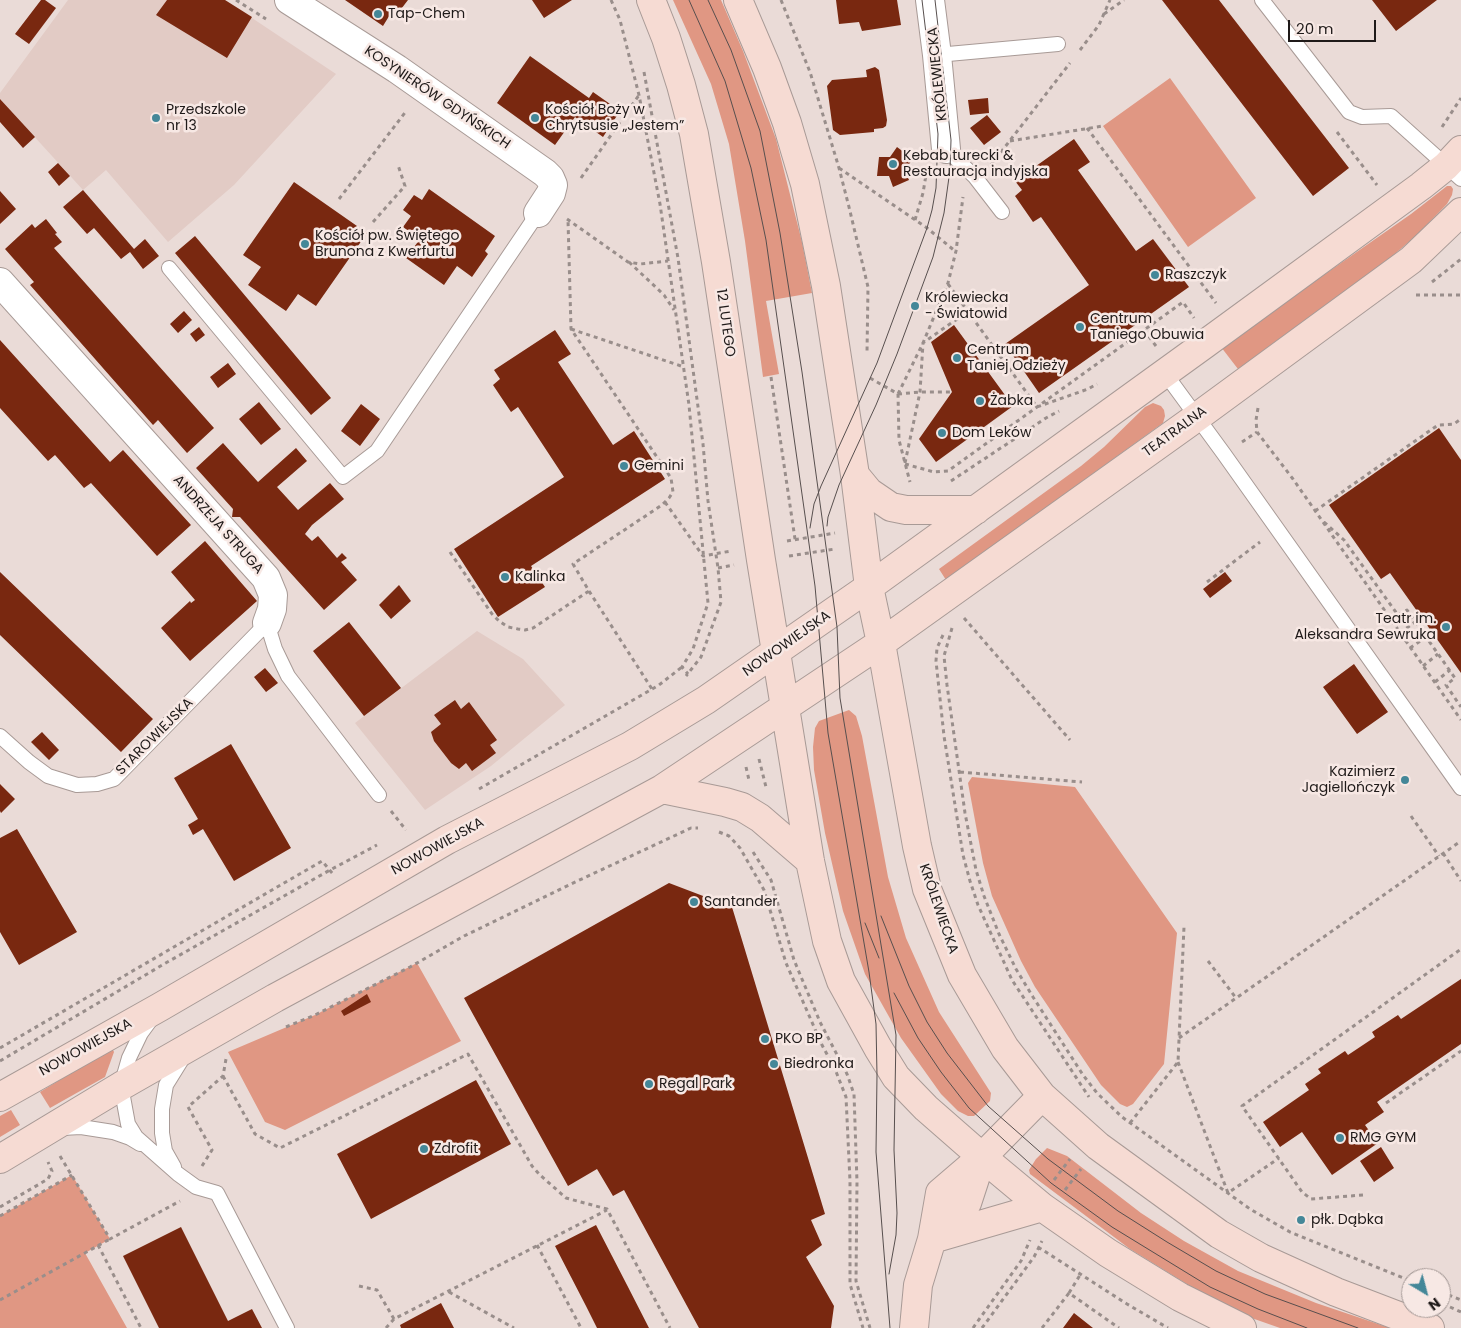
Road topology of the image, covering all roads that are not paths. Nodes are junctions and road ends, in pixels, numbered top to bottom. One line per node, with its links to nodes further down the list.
1 (289, 0): 10 (street, KOSYNIERÓW GDYŃSKICH)
2 (651, 0): 22 (street, 12 LUTEGO)
3 (738, 0): 17 (street)
4 (930, 0): 7 (street, KRÓLEWIECKA)
5 (1262, 0): 9 (lane)
6 (1058, 44): 7 (lane)
7 (937, 55): 8 (street, KRÓLEWIECKA)
8 (946, 149): 11 (lane)
9 (1456, 165): 15 (street)
10 (542, 208): 13 (lane)
11 (1002, 212)
12 (1461, 212): 16 (street, TEATRALNA)
13 (169, 268)
14 (0, 282): 20 (street, ANDRZEJA STRUGA)
15 (1157, 358): 16 (lane); 18 (street)
16 (1196, 417): 21 (street, TEATRALNA); 25 (lane)
17 (855, 475): 18 (street); 19 (street)
18 (976, 510): 19 (street)
19 (869, 587): 21 (street, KRÓLEWIECKA); 22 (street, NOWOWIEJSKA)
20 (267, 623): 24 (lane, STAROWIEJSKA); 27 (lane)
21 (881, 643): 23 (street); 32 (street, KRÓLEWIECKA)
22 (775, 652): 23 (street); 29 (street, NOWOWIEJSKA)
23 (786, 706): 26 (street); 28 (street)
24 (0, 736)
25 (1461, 788)
26 (662, 790): 28 (street); 30 (street)
27 (378, 795)
28 (810, 861): 36 (street)
29 (160, 1007): 31 (lane); 33 (street, NOWOWIEJSKA)
30 (190, 1048): 31 (street); 38 (lane)
31 (121, 1086): 34 (street); 35 (lane)
32 (1042, 1096): 36 (street); 44 (street, KRÓLEWIECKA)
33 (0, 1097)
34 (45, 1131): 35 (lane); 37 (street)
35 (146, 1147): 38 (lane)
36 (982, 1156): 39 (street); 40 (street)
37 (0, 1159)
38 (178, 1174): 41 (lane)
39 (1042, 1207): 40 (street); 43 (street)
40 (932, 1239): 42 (street)
41 (286, 1328)
42 (914, 1328)
43 (1242, 1328)
44 (1430, 1328)

